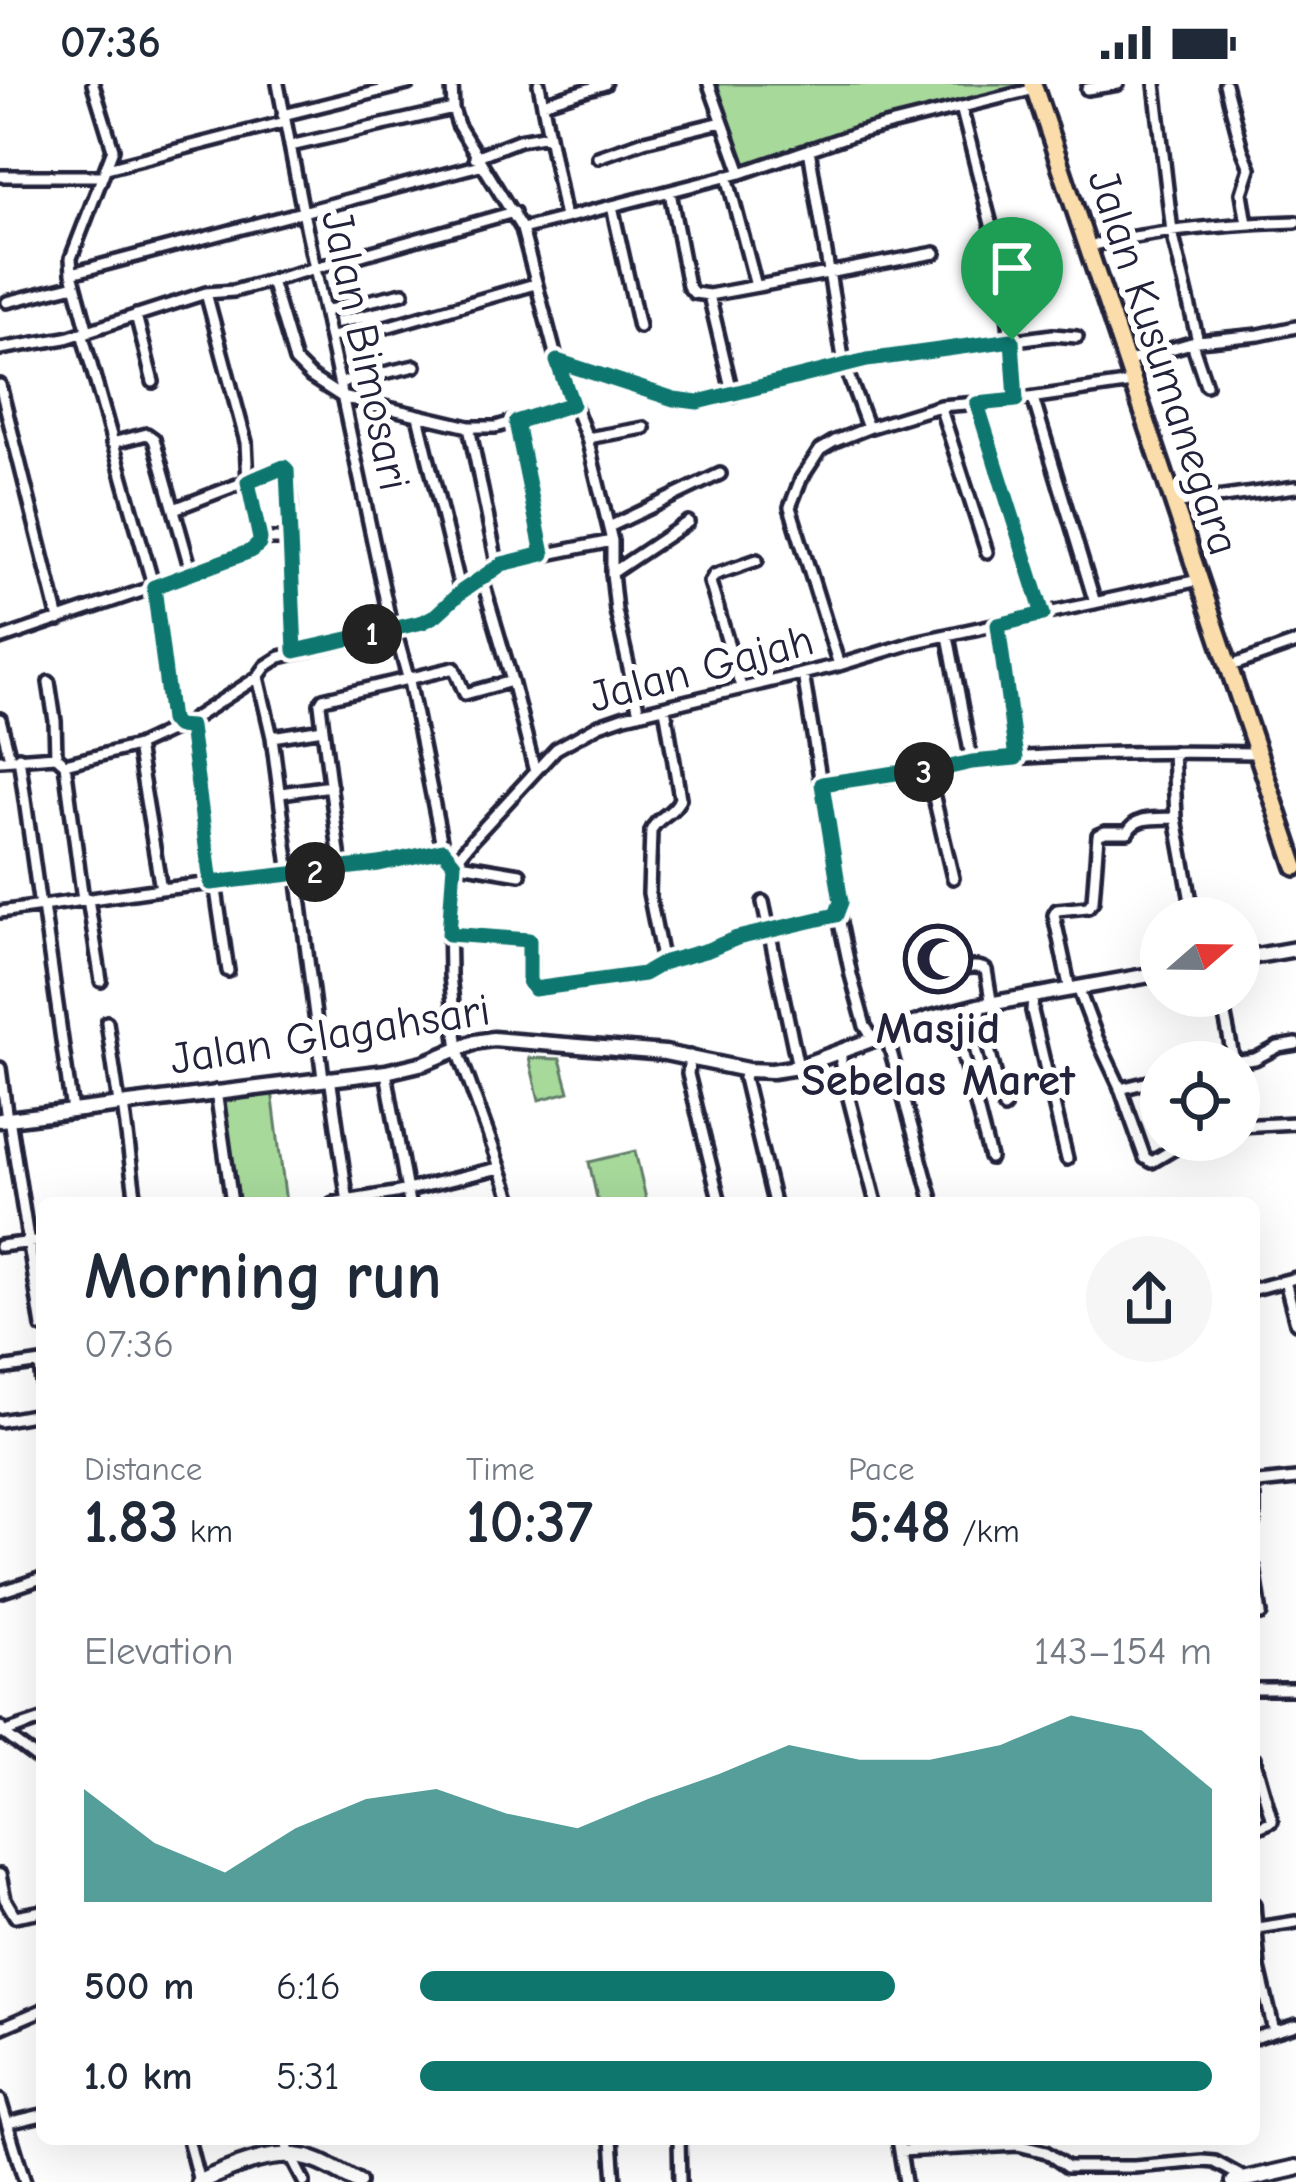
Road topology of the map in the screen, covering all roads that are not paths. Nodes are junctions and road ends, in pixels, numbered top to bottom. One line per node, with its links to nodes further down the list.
1 (93, 84): 23 (street)
2 (278, 84): 16 (street, Jalan Bimosari)
3 (408, 84): 16 (street)
4 (452, 84): 15 (street)
5 (539, 84): 13 (street)
6 (604, 84): 13 (street)
7 (709, 84): 17 (street)
8 (1118, 84): 12 (street)
9 (1155, 84): 35 (street)
10 (1225, 84): 33 (street)
11 (1034, 87): 14 (street); 36 (main road, Jalan Kusumanegara)
12 (1087, 89)
13 (543, 103): 18 (street)
14 (961, 107): 20 (street); 55 (street)
15 (452, 110): 19 (street); 22 (street)
16 (284, 118): 19 (street, Jalan Bimosari); 23 (street)
17 (722, 122): 21 (street); 24 (street)
18 (549, 135): 22 (street); 31 (street)
19 (290, 146): 29 (street, Jalan Bimosari)
20 (809, 149): 24 (street); 39 (street)
21 (598, 157)
22 (477, 161): 29 (street); 30 (street)
23 (105, 172): 25 (street); 40 (street)
24 (741, 173): 26 (street)
25 (0, 176)
26 (728, 176): 27 (street); 43 (street)
27 (670, 192): 28 (street); 46 (street)
28 (612, 206): 31 (street); 50 (street)
29 (303, 212): 38 (street, Jalan Bimosari); 40 (street)
30 (514, 212): 34 (street); 38 (street)
31 (565, 218): 34 (street)
32 (1296, 222): 33 (street)
33 (1247, 224): 35 (street)
34 (522, 229): 42 (street)
35 (1172, 232): 36 (street); 56 (street)
36 (1088, 247): 59 (main road, Jalan Kusumanegara)
37 (935, 253): 39 (street)
38 (316, 267): 41 (street); 48 (street, Jalan Bimosari)
39 (830, 272): 43 (street); 60 (street)
40 (74, 279): 47 (street); 52 (street)
41 (271, 280): 44 (street); 68 (street)
42 (535, 284): 53 (street); 58 (street)
43 (756, 286): 46 (street)
44 (206, 293): 49 (street); 82 (street)
45 (403, 293): 48 (street)
46 (709, 295): 67 (street)
47 (7, 302)
48 (326, 311): 53 (street, Jalan Bimosari)
49 (136, 315): 52 (street); 62 (street)
50 (639, 327)
51 (1296, 327): 56 (street)
52 (85, 333): 57 (street); 80 (street)
53 (331, 337): 64 (street, Jalan Bimosari)
54 (1077, 337): 55 (street)
55 (1012, 340): 60 (street); 70 (street)
56 (1195, 342): 59 (street); 66 (street)
57 (0, 350)
58 (557, 361): 67 (street); 71 (street)
59 (1126, 362): 63 (main road, Jalan Kusumanegara)
60 (844, 364): 67 (street); 78 (street)
61 (415, 367): 64 (street)
62 (153, 382)
63 (1133, 382): 69 (street); 84 (main road, Jalan Kusumanegara)
64 (339, 383): 68 (street, Jalan Bimosari)
65 (0, 385): 103 (street)
66 (1206, 385)
67 (733, 395)
68 (342, 397): 74 (street); 105 (street, Jalan Bimosari)
69 (1033, 398): 70 (street); 101 (street)
70 (1016, 400): 72 (street)
71 (572, 404): 75 (street); 79 (street)
72 (977, 404): 73 (street); 102 (street)
73 (940, 406): 78 (street); 91 (street)
74 (418, 416): 76 (street); 100 (street)
75 (516, 422): 76 (street); 92 (street)
76 (470, 427): 94 (street)
77 (644, 428): 79 (street)
78 (868, 428): 110 (street)
79 (587, 438): 87 (street)
80 (112, 443): 85 (street); 99 (street)
81 (720, 474): 87 (street)
82 (248, 482): 85 (street); 88 (street); 89 (street)
83 (1296, 487): 84 (street)
84 (1173, 504): 98 (main road, Jalan Kusumanegara)
85 (174, 509): 96 (street)
86 (688, 521): 95 (street)
87 (609, 527): 90 (street)
88 (260, 539): 89 (street); 96 (street)
89 (289, 539): 109 (street)
90 (612, 541): 92 (street); 95 (street)
91 (987, 552)
92 (543, 554): 94 (street)
93 (757, 560): 117 (street)
94 (498, 568): 97 (street)
95 (612, 573): 119 (street)
96 (192, 574): 99 (street)
97 (482, 579): 100 (street); 115 (street)
98 (1199, 580): 101 (street, Jalan Gajah); 111 (main road, Jalan Kusumanegara)
99 (154, 587): 103 (street); 121 (street)
100 (461, 592): 105 (street)
101 (1095, 603): 102 (street, Jalan Gajah)
102 (1043, 614): 104 (street, Jalan Gajah)
103 (59, 620): 107 (street)
104 (998, 625): 106 (street, Jalan Gajah); 128 (street)
105 (394, 630): 109 (street); 114 (street, Jalan Bimosari)
106 (948, 636): 110 (street, Jalan Gajah); 130 (street)
107 (0, 639)
108 (1296, 643): 111 (street)
109 (295, 651): 113 (street)
110 (839, 665): 112 (street, Jalan Gajah)
111 (1228, 667): 126 (main road, Jalan Kusumanegara)
112 (803, 674): 117 (street, Jalan Gajah); 133 (street)
113 (258, 677): 121 (street); 123 (street)
114 (409, 681): 115 (street); 122 (street); 137 (street, Jalan Bimosari)
115 (512, 681): 131 (street)
116 (49, 682): 129 (street)
117 (741, 688): 118 (street, Jalan Gajah)
118 (665, 707): 119 (street, Jalan Gajah); 156 (street)
119 (639, 713): 131 (street, Jalan Gajah)
120 (0, 719): 127 (street)
121 (184, 727): 124 (street); 144 (street)
122 (322, 729): 123 (street); 134 (street)
123 (272, 737): 135 (street)
124 (137, 746): 129 (street); 145 (street)
125 (1173, 752): 126 (street); 128 (street); 136 (street)
126 (1257, 753): 139 (main road, Jalan Kusumanegara)
127 (10, 758): 129 (street); 149 (street)
128 (1016, 758): 130 (street)
129 (60, 760): 147 (street)
130 (972, 762): 132 (street)
131 (535, 772): 138 (street, Jalan Gajah)
132 (928, 772): 133 (street); 143 (street)
133 (822, 784): 151 (street)
134 (331, 786): 135 (street); 140 (street)
135 (281, 793): 141 (street)
136 (1176, 818): 146 (street); 161 (street)
137 (443, 850): 138 (street, Jalan Bimosari); 140 (street)
138 (454, 863): 142 (street); 153 (street)
139 (1296, 867)
140 (341, 868): 141 (street)
141 (293, 874): 144 (street); 177 (street)
142 (520, 874)
143 (953, 878)
144 (213, 883): 145 (street); 157 (street)
145 (161, 889): 147 (street)
146 (1190, 897)
147 (86, 899): 149 (street); 160 (street)
148 (763, 902): 152 (street)
149 (41, 906): 150 (street); 183 (street)
150 (0, 912)
151 (838, 913): 152 (street); 167 (street)
152 (768, 931): 156 (street); 173 (street)
153 (449, 934): 156 (street); 169 (street)
154 (1296, 949): 155 (street)
155 (1260, 955)
156 (663, 963)
157 (228, 971)
158 (950, 972): 163 (street)
159 (1140, 977): 161 (street, Jalan Glagahsari)
160 (101, 981)
161 (1074, 989): 162 (street, Jalan Glagahsari); 179 (street)
162 (1033, 996): 163 (street, Jalan Glagahsari); 189 (street)
163 (997, 1002): 164 (street, Jalan Glagahsari)
164 (979, 1006): 165 (street, Jalan Glagahsari); 182 (street)
165 (952, 1013): 167 (street, Jalan Glagahsari); 188 (street)
166 (107, 1022): 181 (street)
167 (880, 1037): 170 (street, Jalan Glagahsari); 199 (street)
168 (1296, 1044): 172 (street)
169 (458, 1051): 171 (street, Jalan Glagahsari); 176 (street, Jalan Glagahsari); 190 (street)
170 (841, 1053): 173 (street, Jalan Glagahsari); 198 (street)
171 (690, 1056): 175 (street, Jalan Glagahsari); 196 (street)
172 (1260, 1056)
173 (798, 1067): 175 (street, Jalan Glagahsari)
174 (0, 1068): 184 (street)
175 (747, 1070): 197 (street)
176 (386, 1072): 177 (street, Jalan Glagahsari); 194 (street)
177 (327, 1078): 180 (street, Jalan Glagahsari); 193 (street)
178 (1140, 1084): 179 (street)
179 (1120, 1089): 187 (street)
180 (216, 1091): 181 (street, Jalan Glagahsari); 192 (street)
181 (121, 1104): 183 (street, Jalan Glagahsari); 191 (street)
182 (1004, 1108)
183 (72, 1111): 184 (street, Jalan Glagahsari)
184 (5, 1119): 201 (street)
185 (1296, 1123): 186 (street)
186 (1260, 1125)
187 (1140, 1144)
188 (990, 1158)
189 (1067, 1160)
190 (499, 1168): 194 (street); 195 (street)
191 (135, 1197)
192 (231, 1197)
193 (346, 1197)
194 (408, 1197)
195 (511, 1197)
196 (719, 1197)
197 (773, 1197)
198 (874, 1197)
199 (931, 1197)
200 (36, 1242): 201 (street)
201 (29, 1243): 202 (street); 204 (street)
202 (0, 1246)
203 (1291, 1280): 205 (street); 206 (street)
204 (36, 1288)
205 (1260, 1288)
206 (1296, 1323)
207 (36, 1364): 208 (street)
208 (0, 1369)
209 (33, 1415): 210 (street)
210 (0, 1421)
211 (1296, 1479): 212 (street)
212 (1260, 1483)
213 (36, 1580): 214 (street)
214 (0, 1592)
215 (1260, 1607): 216 (street)
216 (1261, 1614)
217 (1260, 1688): 218 (street)
218 (1296, 1689)
219 (36, 1722): 220 (street)
220 (1, 1732): 221 (street)
221 (36, 1758)
222 (1260, 1780): 223 (street)
223 (1260, 1826)
224 (0, 1876): 225 (street)
225 (3, 1900): 226 (street)
226 (36, 1912)
227 (1296, 1922): 228 (street)
228 (1260, 1929)
229 (1260, 1972): 233 (street)
230 (36, 2013): 232 (street)
231 (1296, 2025): 233 (street)
232 (0, 2028)
233 (1274, 2031): 234 (street)
234 (1260, 2036)
235 (0, 2099): 237 (street)
236 (36, 2116): 237 (street)
237 (5, 2126): 245 (street)
238 (190, 2145): 246 (street)
239 (612, 2145): 249 (street)
240 (679, 2145): 250 (street)
241 (899, 2145): 244 (street); 251 (street)
242 (287, 2147): 246 (main road); 247 (street); 248 (main road)
243 (1296, 2168): 244 (main road)
244 (1240, 2180)
245 (25, 2182)
246 (199, 2182)
247 (304, 2182)
248 (358, 2182)
249 (615, 2182)
250 (680, 2182)
251 (904, 2182)

